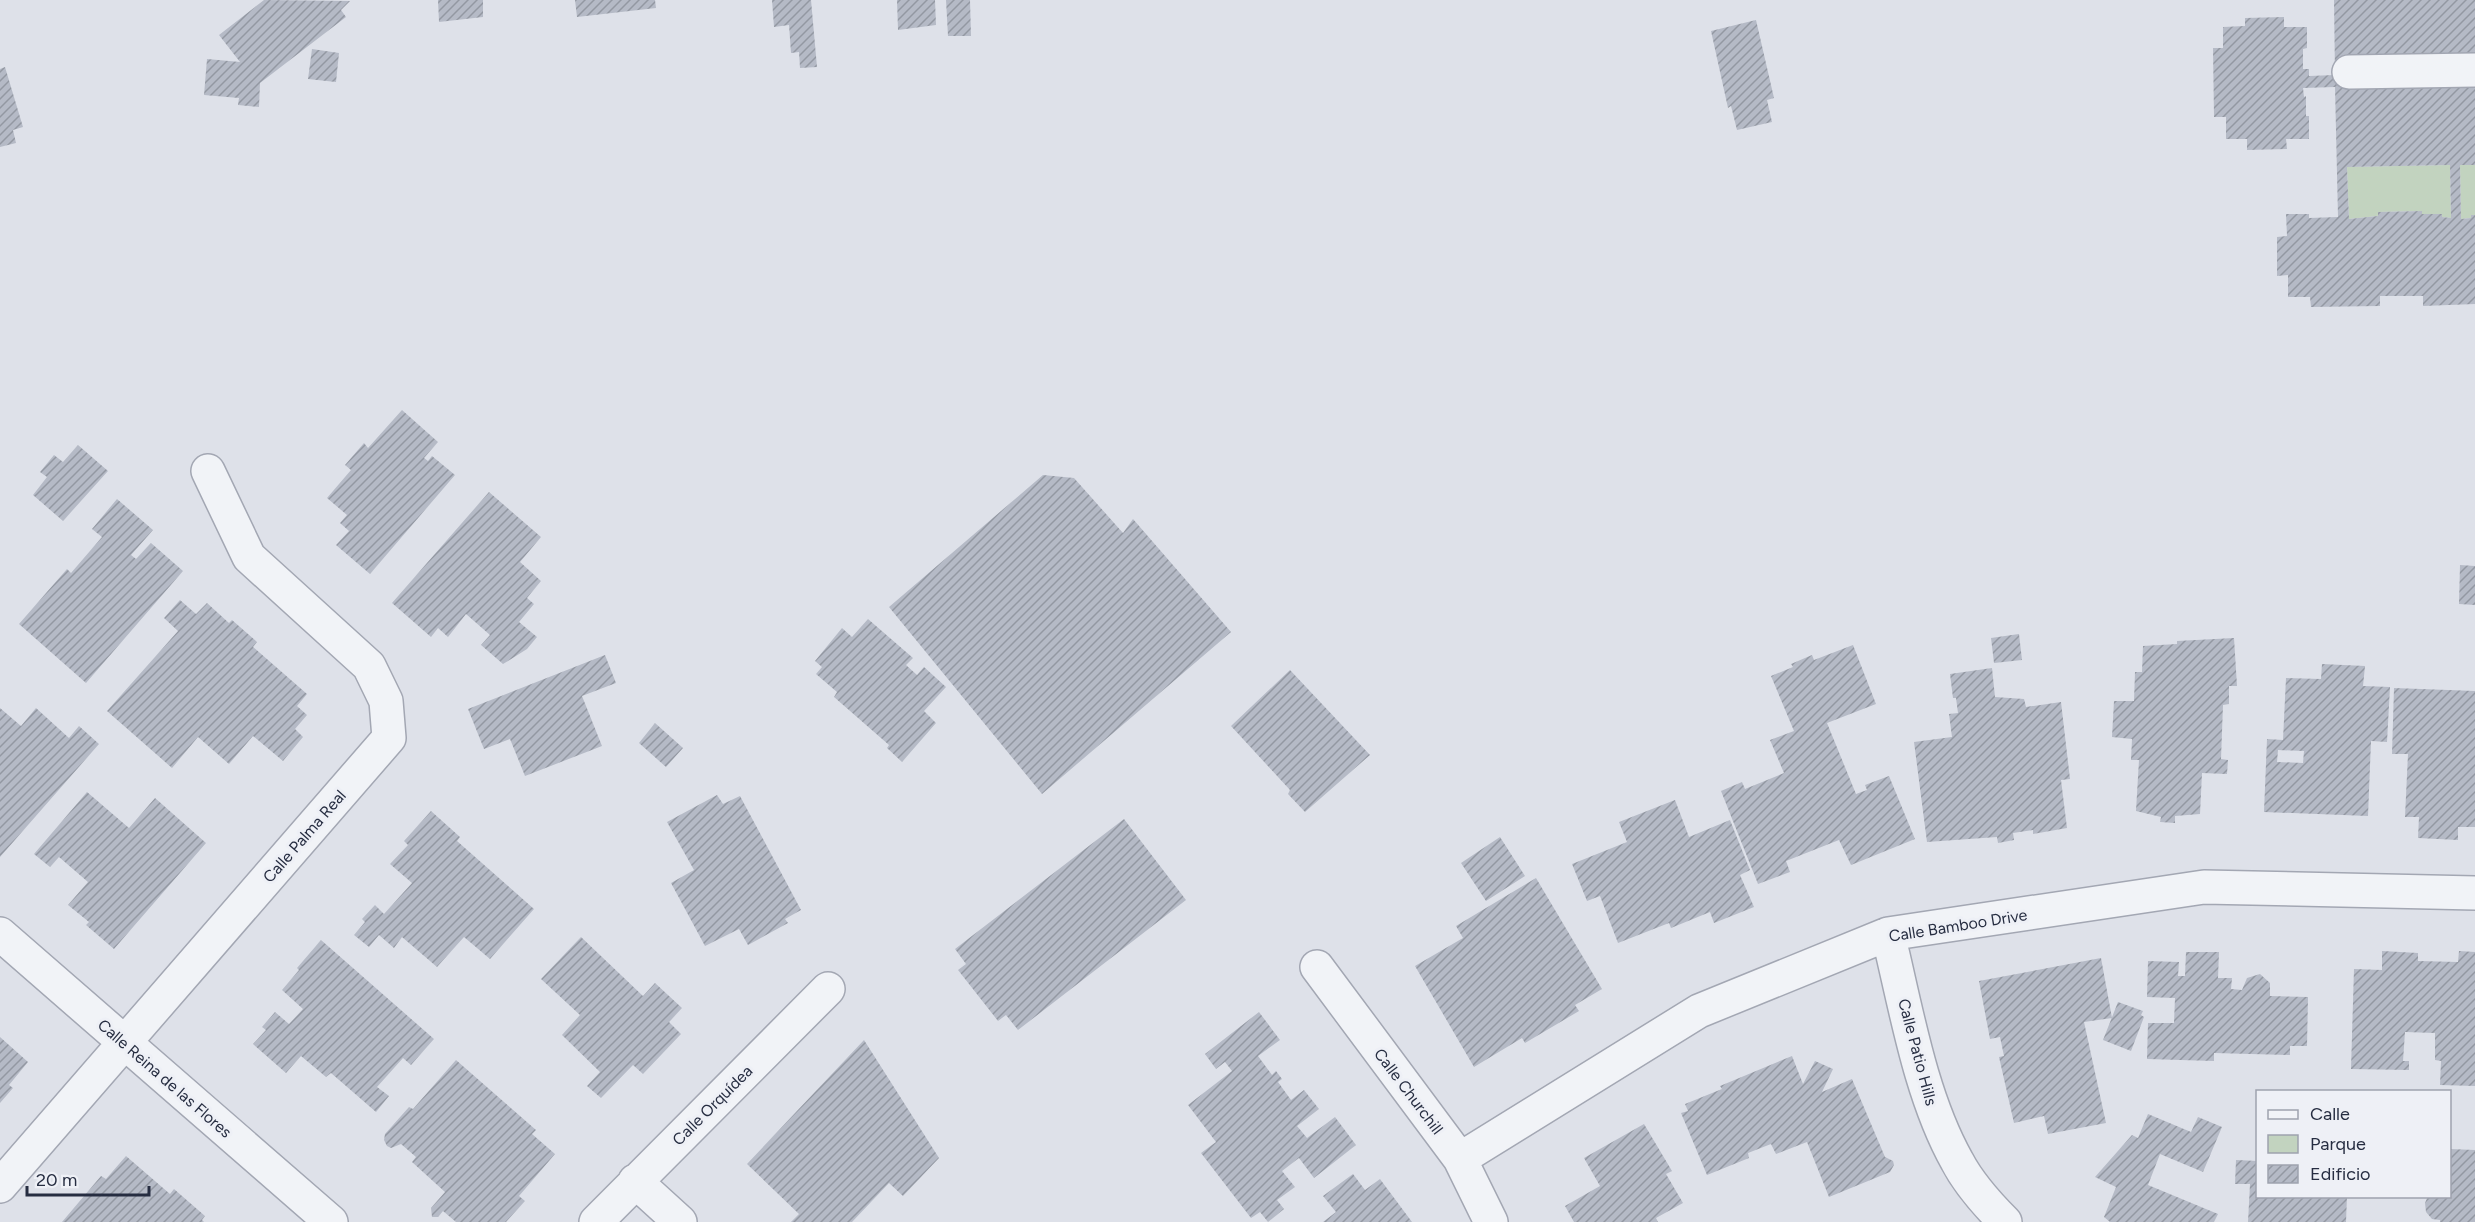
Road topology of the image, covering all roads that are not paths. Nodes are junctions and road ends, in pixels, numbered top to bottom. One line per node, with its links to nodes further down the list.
1 (2475, 70): 2 (street)
2 (2349, 72)
3 (208, 471): 9 (street, Calle Palma Real)
4 (2475, 893): 6 (street, Calle Bamboo Drive)
5 (0, 934): 9 (street, Calle Reina de las Flores)
6 (1888, 934): 10 (street, Calle Bamboo Drive); 17 (street, Calle Patio Hills)
7 (1317, 967): 10 (street, Calle Churchill)
8 (828, 988): 11 (street, Calle Orquídea)
9 (124, 1042): 12 (street, Calle Palma Real); 13 (street, Calle Reina de las Flores)
10 (1460, 1159): 16 (street, Calle Churchill)
11 (635, 1181): 14 (street, Calle Orquídea); 15 (street)
12 (0, 1186)
13 (331, 1222)
14 (596, 1222)
15 (680, 1222)
16 (1491, 1222)
17 (2005, 1222)

